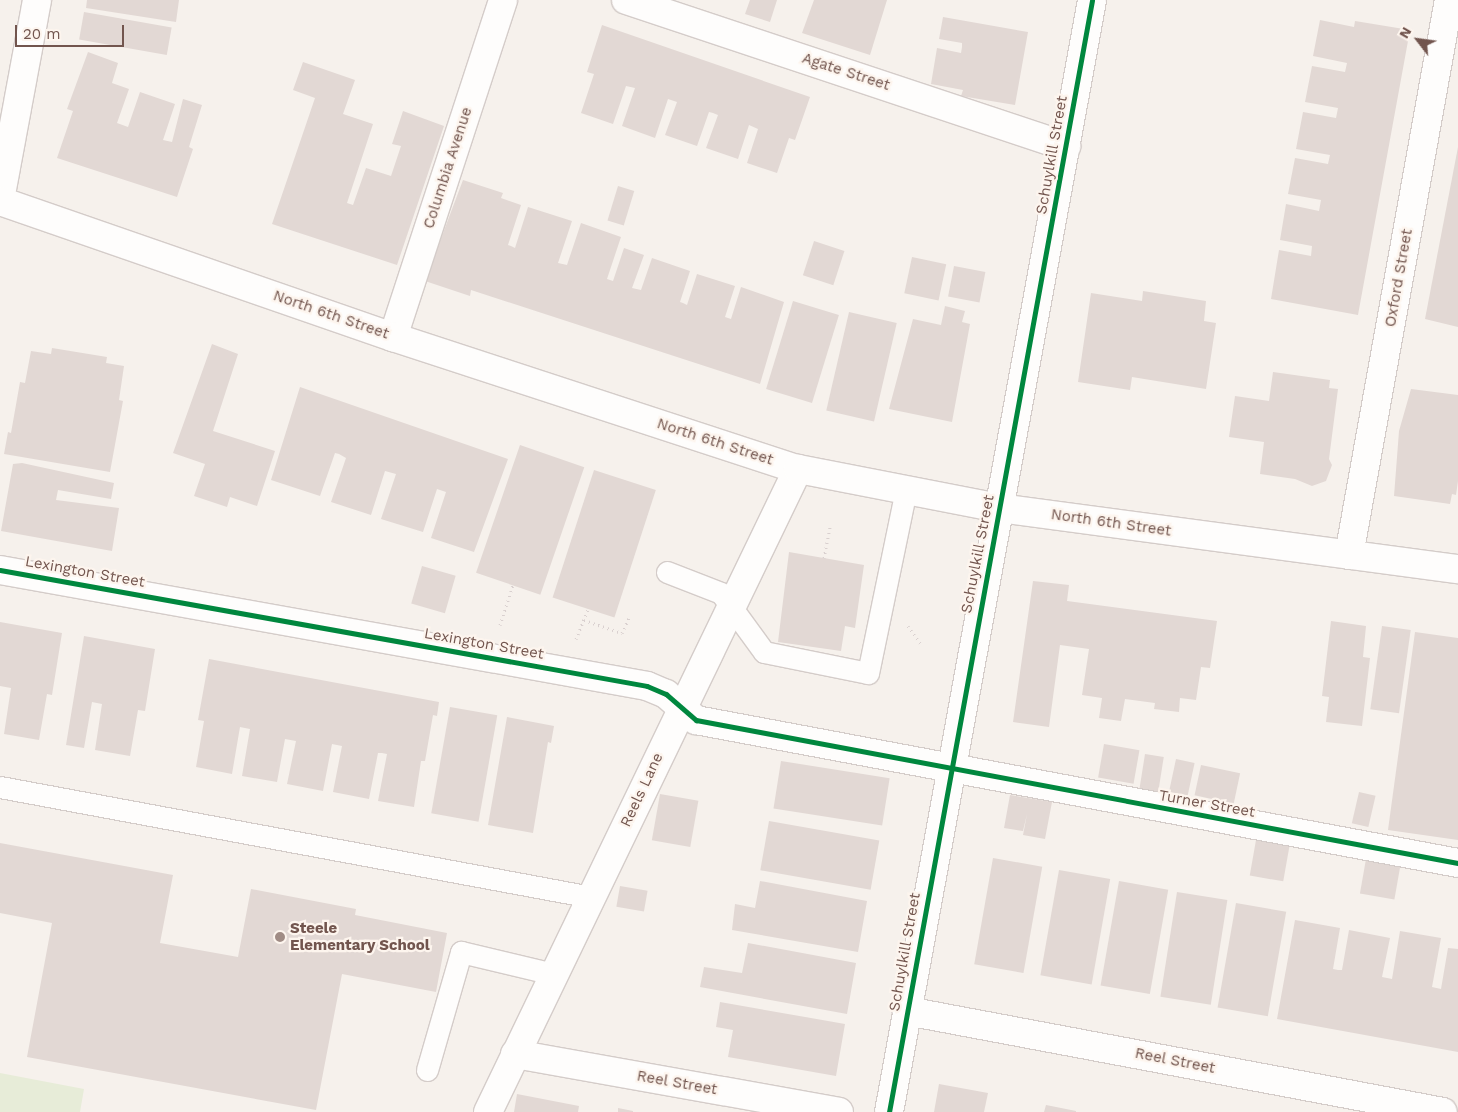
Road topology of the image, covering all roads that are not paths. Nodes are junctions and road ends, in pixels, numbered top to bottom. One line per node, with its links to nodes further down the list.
1 (37, 0): 7 (street)
2 (503, 0): 8 (street, Columbia Avenue)
3 (626, 0): 6 (street, Agate Street)
4 (1092, 0): 6 (street, Schuylkill Street)
5 (1449, 0): 12 (street, Oxford Street)
6 (1066, 146): 11 (street, Schuylkill Street)
7 (0, 200): 8 (street, North 6th Street)
8 (393, 337): 9 (street, North 6th Street)
9 (798, 469): 10 (street, North 6th Street); 16 (street, Reels Lane)
10 (906, 490): 11 (street, North 6th Street); 16 (lane)
11 (999, 508): 12 (street, North 6th Street); 18 (street, Schuylkill Street)
12 (1348, 555): 13 (street, North 6th Street)
13 (1458, 569)
14 (0, 570): 17 (street, Lexington Street)
15 (667, 572): 16 (lane)
16 (730, 605): 17 (street, Reels Lane)
17 (681, 708): 18 (street, Lexington Street); 21 (street, Reels Lane)
18 (952, 769): 20 (street, Turner Street); 23 (street, Schuylkill Street)
19 (0, 787): 21 (lane)
20 (1458, 863)
21 (590, 898): 22 (street, Reels Lane)
22 (553, 974): 24 (street, Reels Lane); 25 (lane)
23 (907, 1011): 28 (street, Schuylkill Street); 29 (street, Reel Street)
24 (515, 1054): 26 (street, Reels Lane); 27 (street, Reel Street)
25 (427, 1070)
26 (488, 1112)
27 (839, 1112)
28 (889, 1112)
29 (1443, 1112)

